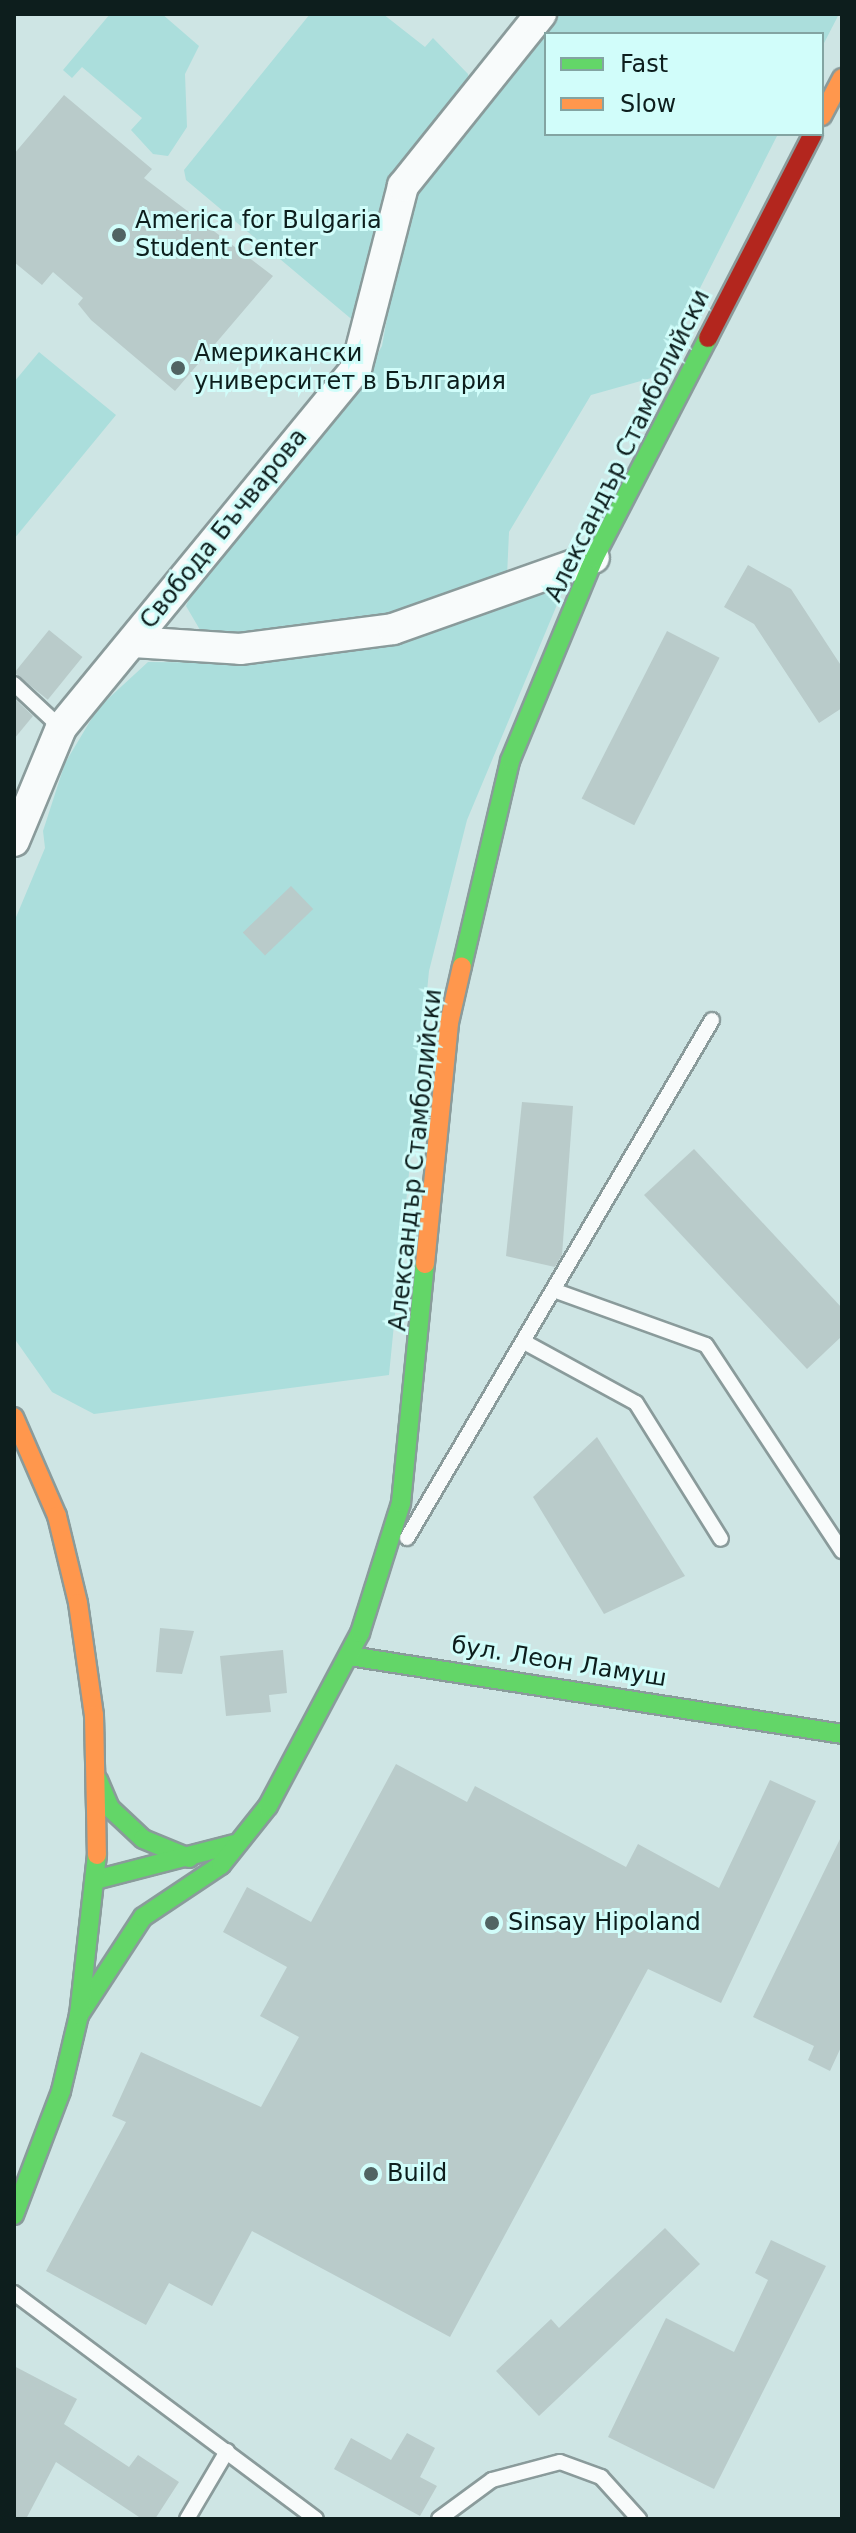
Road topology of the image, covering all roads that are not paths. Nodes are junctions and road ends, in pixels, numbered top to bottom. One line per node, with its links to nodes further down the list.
1 (541, 14): 6 (street, Свобода Бъчварова)
2 (842, 78): 3 (street)
3 (824, 112)
4 (812, 136): 5 (street, Александър Стамболийски)
5 (594, 558): 6 (street); 16 (street, Александър Стамболийски)
6 (133, 642): 8 (street, Свобода Бъчварова)
7 (14, 684): 8 (lane)
8 (61, 728): 9 (street, Свобода Бъчварова)
9 (14, 841)
10 (712, 1020): 11 (lane)
11 (556, 1291): 12 (lane); 15 (lane)
12 (526, 1343): 14 (lane); 16 (lane)
13 (14, 1417): 21 (street)
14 (721, 1539)
15 (842, 1551)
16 (382, 1575): 17 (street, Александър Стамболийски)
17 (350, 1656): 18 (street, бул. Леон Ламуш); 22 (street, Александър Стамболийски)
18 (760, 1720): 19 (street, бул. Леон Ламуш); 20 (street, бул. Леон Ламуш)
19 (842, 1734)
20 (819, 1751)
21 (98, 1780): 23 (street); 24 (street)
22 (239, 1842): 23 (street); 25 (street, Александър Стамболийски)
23 (189, 1858): 24 (street)
24 (99, 1879): 25 (street); 26 (street)
25 (174, 1893): 26 (street)
26 (79, 2015): 27 (street)
27 (14, 2215)
28 (14, 2293): 29 (lane)
29 (227, 2451): 30 (lane); 31 (lane)
30 (187, 2519)
31 (316, 2519)
32 (439, 2519): 33 (lane)
33 (639, 2519)

